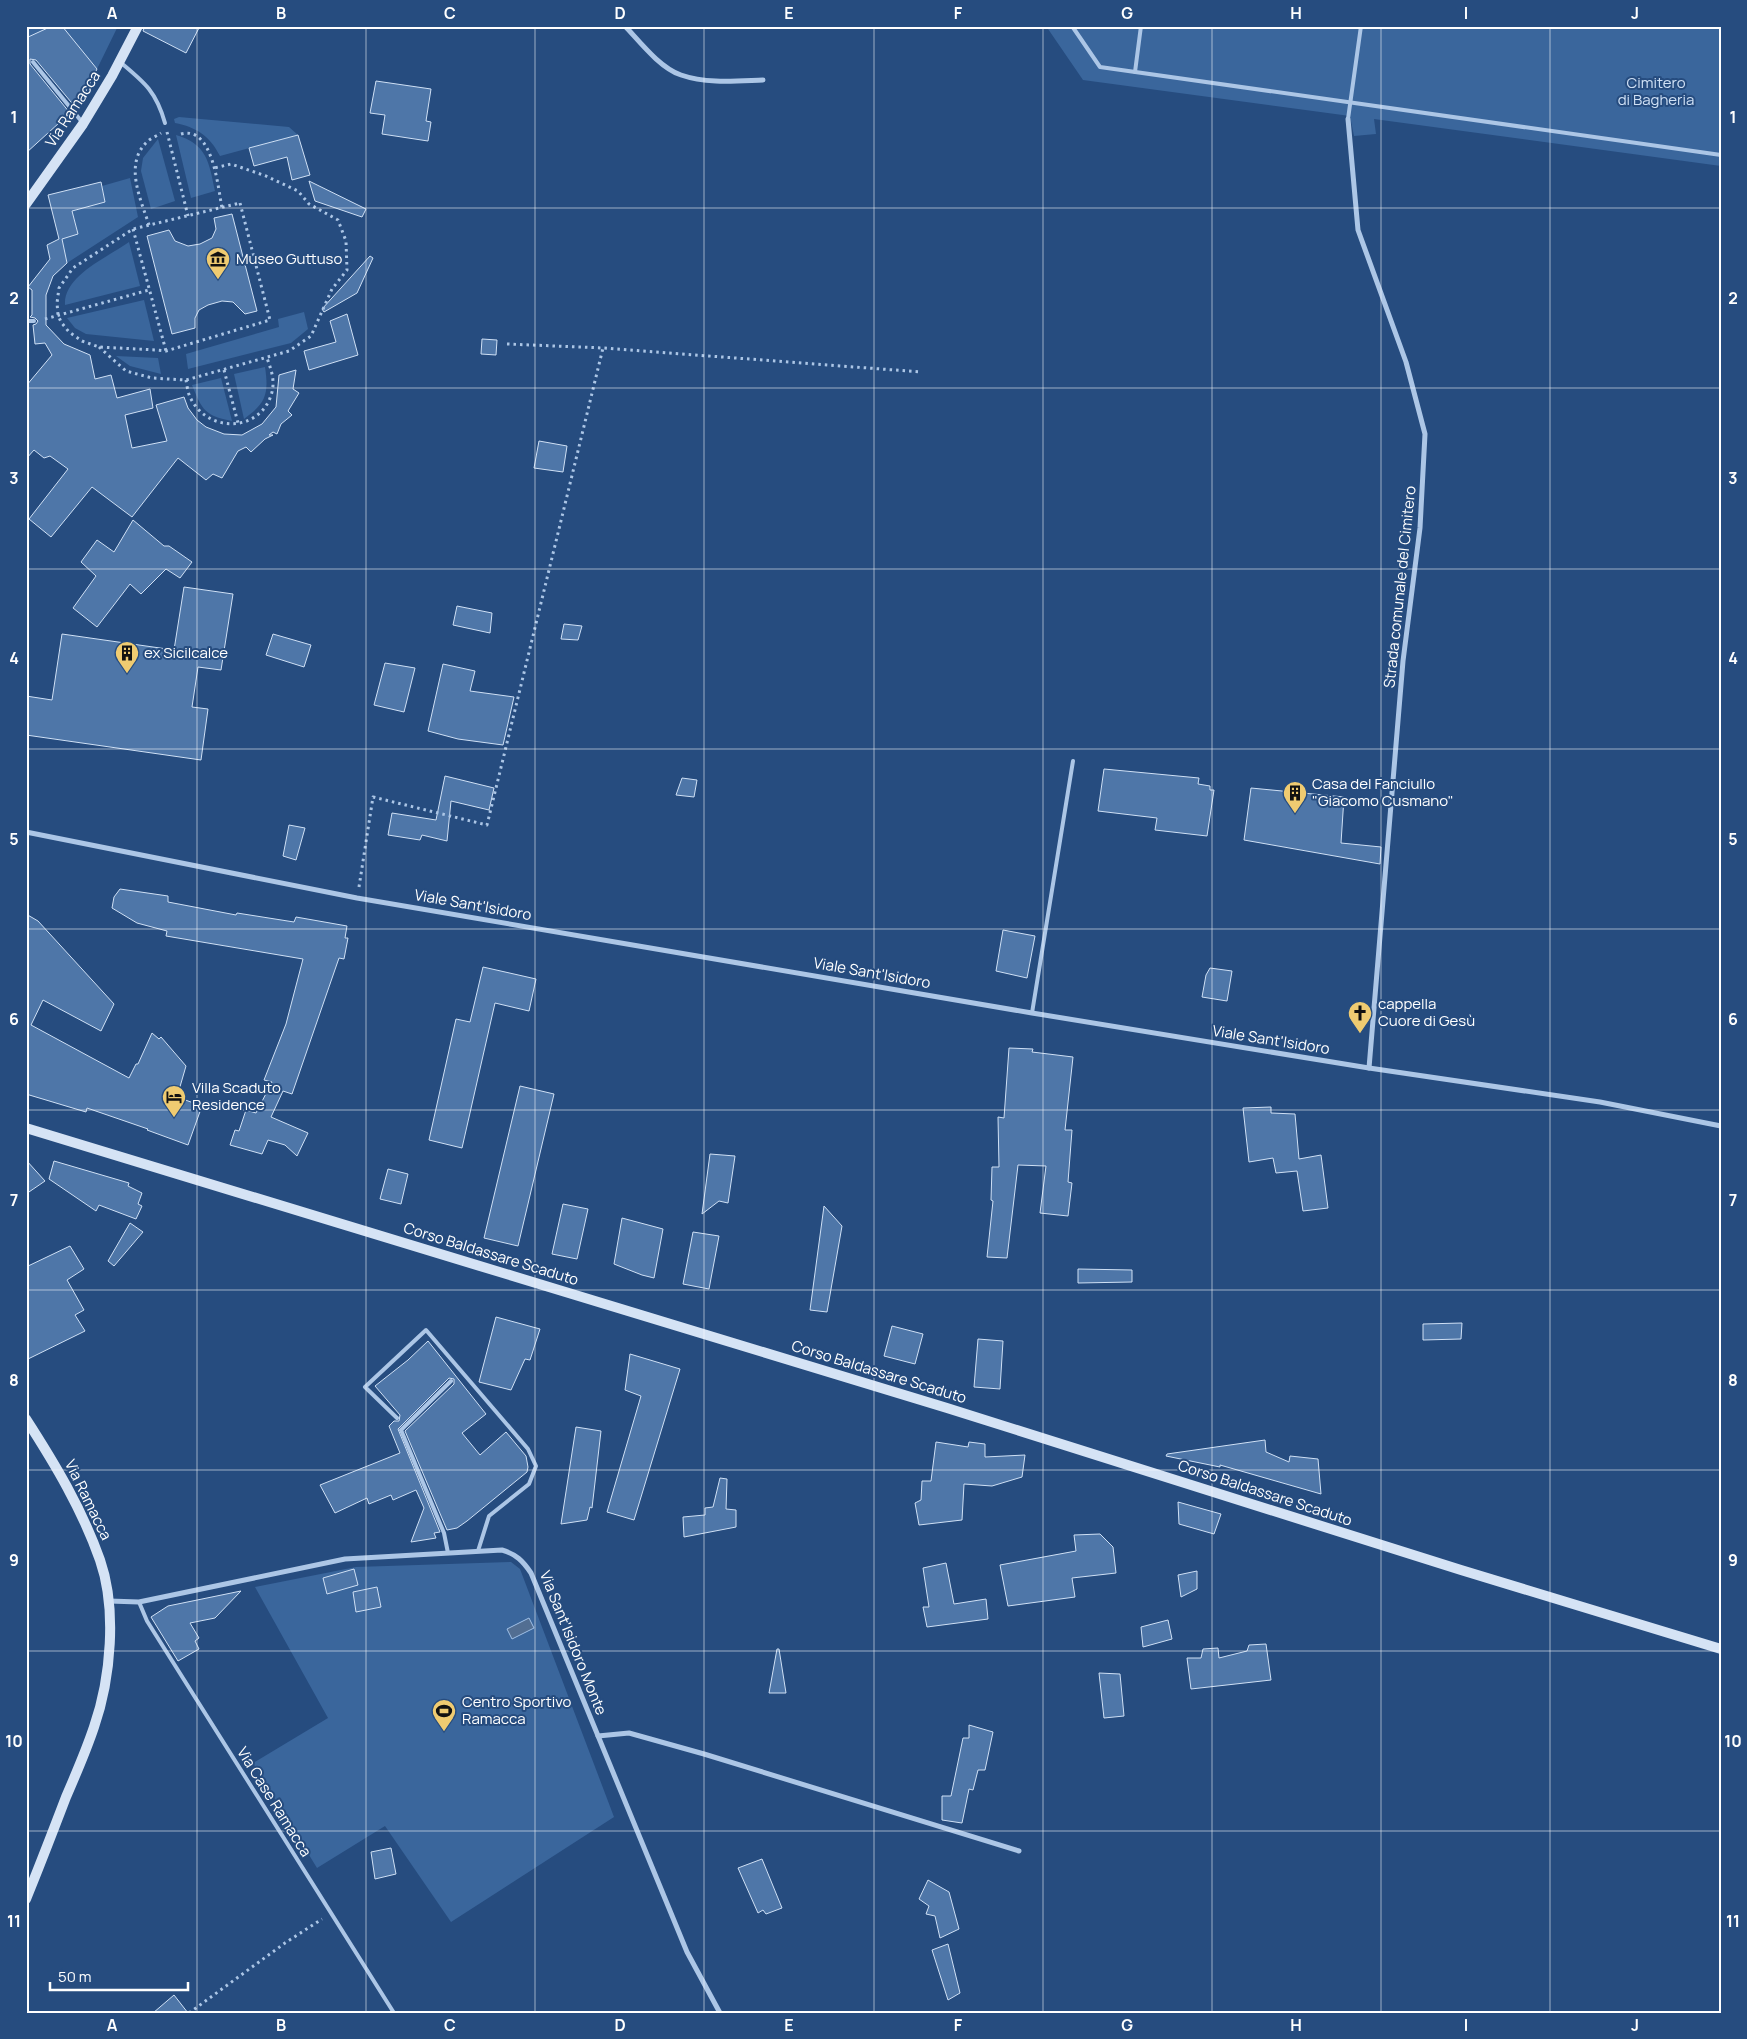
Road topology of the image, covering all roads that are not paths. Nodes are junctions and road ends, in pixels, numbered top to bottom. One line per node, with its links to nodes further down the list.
1 (138, 26): 6 (street, Via Ramacca)
2 (626, 26): 9 (street)
3 (1072, 26): 8 (lane)
4 (1141, 26): 8 (lane)
5 (1361, 26): 10 (lane)
6 (120, 61): 12 (lane); 13 (street, Via Ramacca)
7 (33, 62): 13 (lane)
8 (1135, 72): 10 (lane)
9 (763, 80)
10 (1350, 103): 11 (lane); 14 (lane)
11 (1348, 119): 21 (street, Strada comunale del Cimitero)
12 (165, 123)
13 (83, 124): 15 (street, Via Ramacca)
14 (1721, 155)
15 (26, 204)
16 (26, 321): 17 (lane)
17 (34, 321)
18 (1073, 761): 20 (lane)
19 (26, 832): 20 (street, Viale Sant'Isidoro)
20 (1032, 1014): 21 (street, Viale Sant'Isidoro)
21 (1368, 1068): 22 (street, Viale Sant'Isidoro)
22 (1719, 1126)
23 (26, 1128): 31 (street, Corso Baldassare Scaduto)
24 (451, 1381): 28 (lane)
25 (396, 1415): 27 (lane)
26 (26, 1419): 29 (street, Via Ramacca)
27 (478, 1551): 28 (street, Via Sant'Isidoro Monte); 32 (street, Via Sant'Isidoro Monte)
28 (448, 1553): 30 (street, Via Sant'Isidoro Monte)
29 (109, 1601): 30 (street, Via Sant'Isidoro Monte); 34 (street, Via Ramacca)
30 (139, 1602): 35 (lane, Via Case Ramacca)
31 (1721, 1650)
32 (598, 1736): 33 (street); 36 (street, Via Sant'Isidoro Monte)
33 (1019, 1851)
34 (26, 1900)
35 (394, 2013)
36 (720, 2013)

